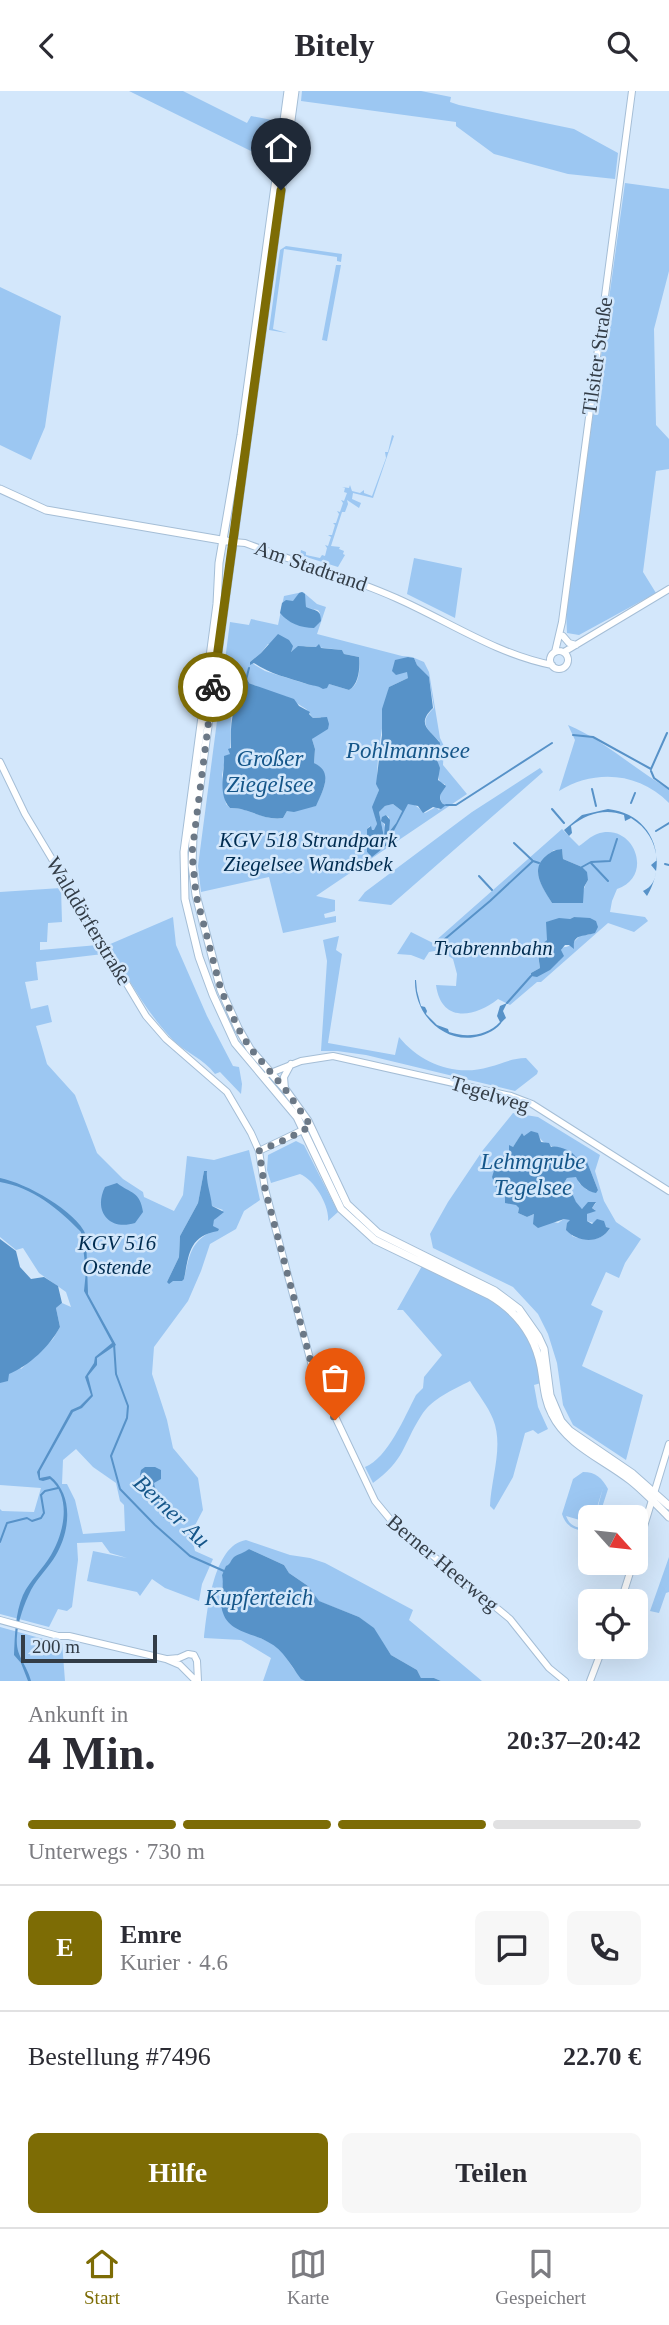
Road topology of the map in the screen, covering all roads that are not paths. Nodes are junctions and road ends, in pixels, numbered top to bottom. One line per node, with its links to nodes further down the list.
1 (288, 91): 5 (main road)
2 (295, 91): 6 (main road)
3 (632, 91): 8 (street, Tilsiter Straße)
4 (0, 489): 5 (main road, Am Stadtrand)
5 (223, 540): 6 (main road, Am Stadtrand); 19 (main road)
6 (233, 542): 13 (street, Am Stadtrand); 18 (main road)
7 (669, 589): 10 (street)
8 (562, 622): 9 (street, Tilsiter Straße); 12 (street, Tilsiter Straße)
9 (563, 636): 11 (street); 12 (street, Tilsiter Straße)
10 (585, 641): 11 (street); 12 (street)
11 (576, 645): 12 (street)
12 (560, 654): 13 (street); 14 (street); 14 (street)
13 (529, 660): 14 (street, Am Stadtrand)
14 (552, 665)
15 (0, 762): 17 (street, Walddörferstraße)
16 (291, 1065): 18 (street, Tegelweg); 20 (street); 23 (street, Tegelweg)
17 (197, 1067): 22 (street, Berner Heerweg)
18 (271, 1073): 19 (street, Tegelweg); 20 (main road)
19 (262, 1076): 21 (main road)
20 (285, 1089): 21 (main road)
21 (308, 1128): 22 (street); 25 (main road)
22 (259, 1151): 36 (street, Berner Heerweg)
23 (669, 1191)
24 (669, 1444): 25 (street)
25 (653, 1500): 26 (main road); 26 (main road); 27 (street); 28 (main road)
26 (668, 1505)
27 (648, 1516)
28 (669, 1517)
29 (0, 1620): 31 (street)
30 (182, 1657): 31 (street); 33 (street); 34 (street)
31 (166, 1659): 34 (street)
32 (598, 1659): 37 (street)
33 (197, 1665): 34 (street); 35 (street)
34 (184, 1668): 35 (street)
35 (197, 1681)
36 (565, 1681)
37 (590, 1681)

